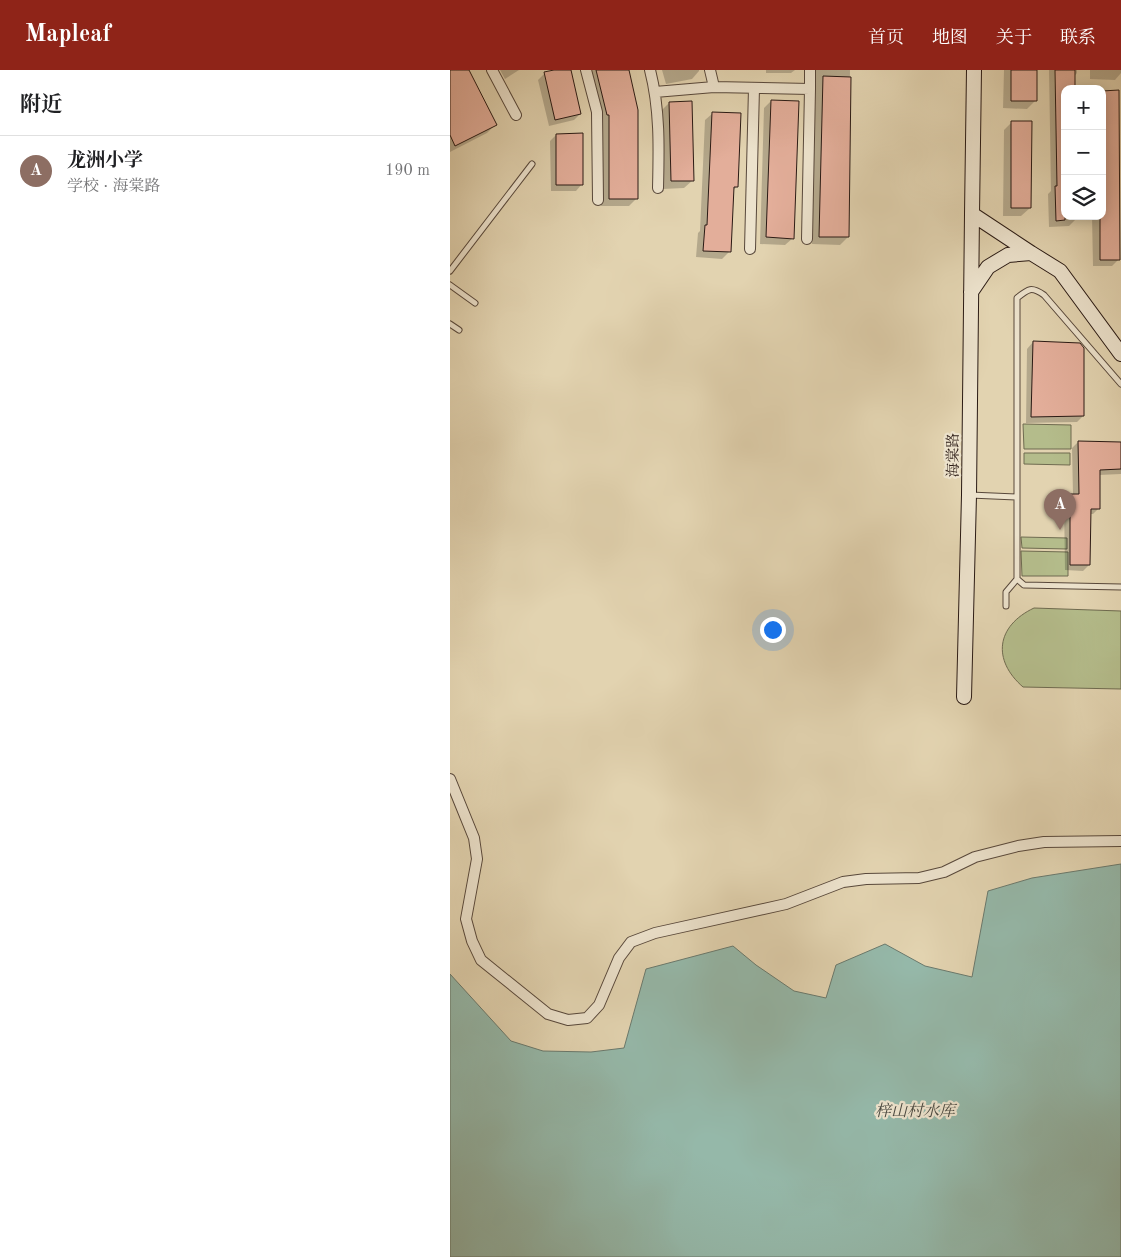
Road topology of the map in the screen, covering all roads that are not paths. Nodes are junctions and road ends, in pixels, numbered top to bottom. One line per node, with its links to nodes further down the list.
1 (492, 70): 11 (street)
2 (586, 70): 14 (street)
3 (650, 70): 10 (street)
4 (710, 70): 7 (street)
5 (810, 70): 9 (street)
6 (974, 70): 15 (street, 海棠路)
7 (714, 87): 8 (street); 10 (street)
8 (754, 88): 9 (street); 17 (street)
9 (810, 89): 16 (street)
10 (656, 92): 13 (street)
11 (516, 115)
12 (532, 164): 19 (lane)
13 (658, 188)
14 (598, 200)
15 (972, 214): 18 (street); 21 (street, 海棠路)
16 (807, 239)
17 (750, 249)
18 (1031, 254): 21 (street); 25 (street)
19 (450, 271)
20 (450, 285): 22 (lane)
21 (971, 292): 27 (street, 海棠路)
22 (474, 303)
23 (450, 324): 24 (lane)
24 (459, 330)
25 (1121, 354)
26 (1121, 384): 28 (lane)
27 (969, 495): 28 (lane); 32 (street, 海棠路)
28 (1016, 497): 29 (lane)
29 (1017, 580): 30 (lane); 31 (lane)
30 (1121, 588)
31 (1006, 606)
32 (964, 697)
33 (450, 779): 34 (street)
34 (1121, 841)

